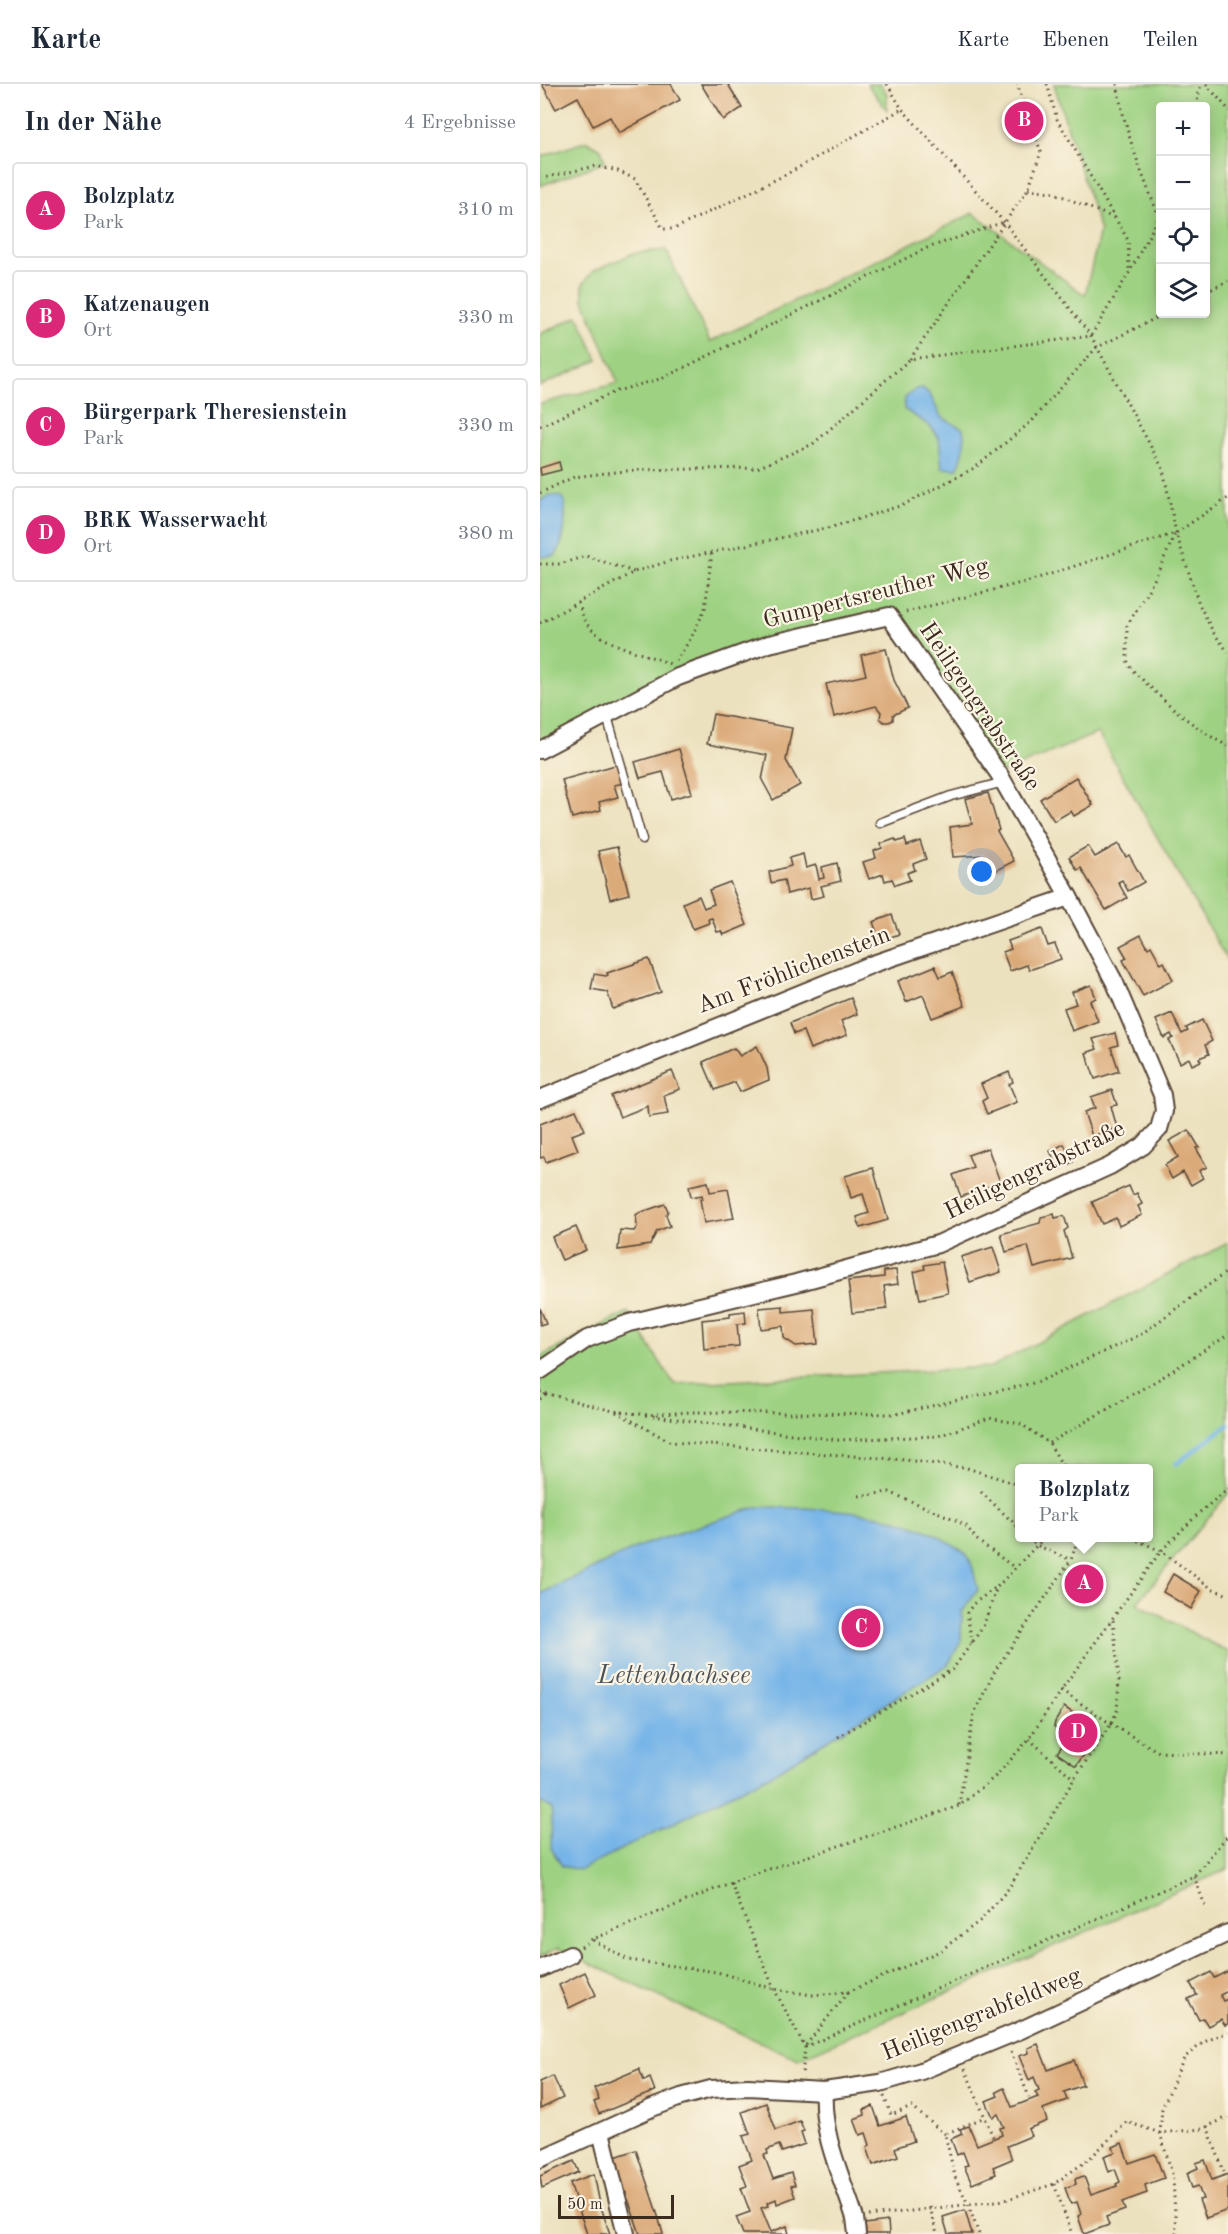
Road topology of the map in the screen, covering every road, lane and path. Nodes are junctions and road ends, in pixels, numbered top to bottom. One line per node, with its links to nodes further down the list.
1 (887, 84): 8 (path)
2 (1017, 84): 11 (path)
3 (1047, 84): 13 (path)
4 (1117, 84): 12 (path)
5 (1201, 84): 7 (path)
6 (1206, 84): 9 (path)
7 (1197, 102)
8 (902, 109): 10 (path); 14 (path)
9 (1228, 109)
10 (547, 177)
11 (1028, 189): 13 (path); 14 (path)
12 (1157, 210)
13 (1116, 219): 16 (path)
14 (1004, 222): 20 (path); 22 (path); 23 (path)
15 (1156, 223): 16 (path)
16 (1129, 273): 20 (path)
17 (1228, 281): 18 (path)
18 (1210, 290)
19 (1156, 318): 21 (path)
20 (1091, 336): 21 (path); 22 (path)
21 (1096, 348): 26 (path); 27 (path)
22 (910, 359): 24 (path)
23 (540, 426)
24 (540, 493)
25 (1228, 498): 26 (path, Gumpertsreuther Weg)
26 (1176, 533): 31 (path, Gumpertsreuther Weg); 33 (path); 35 (path)
27 (712, 552): 29 (path); 30 (path)
28 (540, 564): 29 (path)
29 (634, 572): 30 (path)
30 (578, 603): 32 (path)
31 (889, 616): 34 (street, Gumpertsreuther Weg); 37 (street, Heiligengrabstraße)
32 (540, 623)
33 (1228, 652)
34 (607, 716): 36 (street, Gumpertsreuther Weg); 39 (lane)
35 (1228, 746)
36 (540, 750)
37 (1004, 782): 38 (lane); 40 (street, Heiligengrabstraße)
38 (880, 823)
39 (642, 840)
40 (1069, 897): 41 (street, Am Fröhlichenstein); 44 (street, Heiligengrabstraße)
41 (540, 1099)
42 (1228, 1271): 49 (path)
43 (1228, 1335): 50 (path)
44 (540, 1371)
45 (540, 1392): 46 (path)
46 (546, 1394): 47 (path); 48 (path)
47 (540, 1399)
48 (613, 1410): 49 (path); 52 (path)
49 (645, 1415): 50 (path)
50 (1049, 1443): 51 (path)
51 (1062, 1464)
52 (1015, 1483)
53 (1228, 1489): 62 (path)
54 (981, 1492): 56 (path)
55 (859, 1496): 64 (path)
56 (1015, 1524)
57 (1033, 1542): 61 (path)
58 (1039, 1542): 61 (path)
59 (1077, 1542): 63 (path)
60 (1141, 1542): 62 (path)
61 (1036, 1545): 63 (path); 64 (path)
62 (1161, 1551): 66 (path); 67 (path)
63 (1071, 1560): 75 (path)
64 (1015, 1568): 65 (path)
65 (997, 1587): 68 (path); 68 (path)
66 (1228, 1595)
67 (1113, 1618): 69 (path); 70 (path)
68 (972, 1643): 71 (path)
69 (1061, 1690): 70 (path); 72 (path)
70 (1111, 1724): 73 (path); 74 (path)
71 (838, 1737)
72 (1029, 1739): 74 (path); 75 (path)
73 (1228, 1755)
74 (1074, 1779): 85 (path)
75 (959, 1806): 78 (path)
76 (1228, 1835): 77 (path)
77 (1194, 1876): 79 (path); 88 (path)
78 (731, 1882): 81 (path); 84 (path)
79 (1205, 1906)
80 (1228, 1933): 87 (street, Heiligengrabfeldweg)
81 (591, 1940): 82 (path); 84 (path)
82 (570, 1955): 83 (street)
83 (540, 1969)
84 (774, 1989): 85 (path); 88 (path)
85 (848, 1992): 88 (path)
86 (1228, 2032): 98 (path)
87 (1005, 2036): 89 (street, Heiligengrabfeldweg); 93 (path)
88 (805, 2047): 91 (path)
89 (959, 2055): 90 (street, Heiligengrabfeldweg); 94 (path)
90 (880, 2083): 92 (street, Heiligengrabfeldweg); 99 (path)
91 (800, 2090): 92 (street, Heiligengrabfeldweg); 97 (street, Heiligengrabfeldweg)
92 (824, 2091): 106 (street)
93 (1029, 2097)
94 (985, 2117): 99 (path); 100 (path)
95 (1228, 2117): 96 (path)
96 (1207, 2126): 98 (path); 102 (path)
97 (601, 2132): 101 (street, Heiligengrabfeldweg); 107 (street)
98 (1160, 2133): 103 (path); 111 (path)
99 (945, 2134): 104 (path)
100 (993, 2137)
101 (540, 2159)
102 (1224, 2172)
103 (1054, 2184): 104 (path); 110 (path)
104 (968, 2204): 105 (path); 109 (path)
105 (930, 2207): 106 (path); 108 (path)
106 (856, 2226)
107 (626, 2234)
108 (937, 2234)
109 (979, 2234)
110 (1072, 2234)
111 (1176, 2234)

